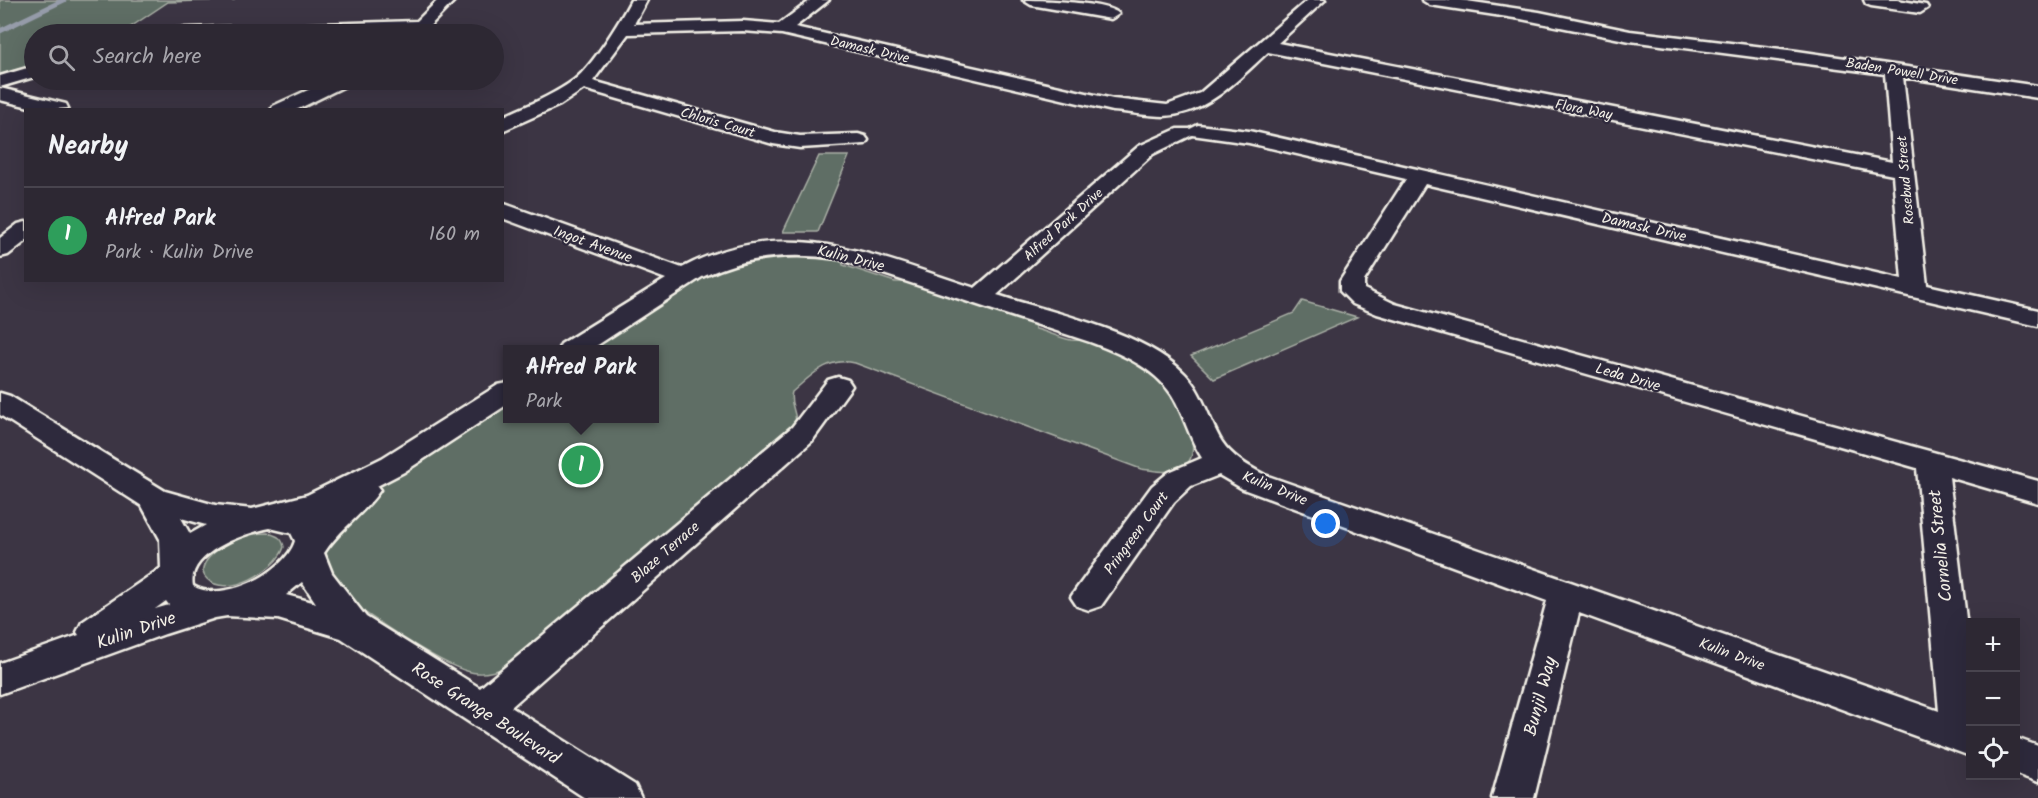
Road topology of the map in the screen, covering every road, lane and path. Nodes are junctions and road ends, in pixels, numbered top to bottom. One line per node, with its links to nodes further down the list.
1 (447, 0): 11 (street)
2 (639, 0): 12 (street)
3 (821, 0): 13 (street)
4 (1031, 0): 10 (street)
5 (1317, 0): 14 (street)
6 (1430, 0): 15 (street, Baden Powell Drive)
7 (1871, 1): 8 (street)
8 (1896, 2): 9 (street)
9 (1920, 8)
10 (1111, 14)
11 (424, 24)
12 (623, 29): 13 (street, Damask Drive); 18 (street)
13 (782, 29): 25 (street, Damask Drive)
14 (1265, 46): 22 (street); 30 (street, Flora Way)
15 (1893, 70): 20 (street, Baden Powell Drive); 30 (street, Rosebud Street)
16 (24, 74): 17 (street)
17 (0, 82)
18 (582, 83): 26 (street); 28 (street, Chloris Court)
19 (322, 90): 24 (street)
20 (2038, 92)
21 (0, 94): 23 (street)
22 (1207, 97): 25 (street); 27 (street)
23 (59, 108)
24 (284, 108)
25 (1161, 117): 27 (street); 27 (street); 29 (street)
26 (504, 124)
27 (1199, 125): 29 (street, Alfred Park Drive); 31 (street, Damask Drive)
28 (858, 140)
29 (1146, 150): 37 (street, Alfred Park Drive)
30 (1904, 171): 36 (street, Rosebud Street)
31 (1419, 176): 36 (street, Damask Drive); 44 (street, Leda Drive)
32 (504, 211): 35 (street, Ingot Avenue)
33 (24, 232): 34 (street)
34 (0, 250)
35 (684, 277): 37 (street, Kulin Drive); 39 (street, Kulin Drive)
36 (1915, 290): 38 (street, Damask Drive)
37 (980, 297): 43 (street, Kulin Drive)
38 (2038, 318)
39 (579, 345)
40 (838, 386): 57 (street, Blaze Terrace)
41 (503, 394): 45 (street)
42 (0, 402): 47 (street)
43 (1221, 462): 51 (street, Kulin Drive); 52 (street, Pringreen Court)
44 (1932, 462): 46 (street, Leda Drive); 58 (street, Cornelia Street)
45 (393, 465): 48 (street); 49 (street)
46 (2038, 492)
47 (154, 500): 48 (street); 50 (street)
48 (261, 518): 49 (street, Rose Grange Boulevard); 50 (street, Kulin Drive)
49 (309, 550): 53 (street, Kulin Drive); 54 (street, Rose Grange Boulevard)
50 (176, 572): 53 (street); 55 (street, Kulin Drive)
51 (1566, 594): 58 (street, Kulin Drive); 62 (street, Bunjil Way)
52 (1089, 597)
53 (221, 604): 54 (street, Rose Grange Boulevard); 55 (street, Kulin Drive)
54 (353, 627): 57 (street, Rose Grange Boulevard)
55 (58, 657): 56 (street, Kulin Drive)
56 (0, 679)
57 (481, 710): 61 (street, Rose Grange Boulevard)
58 (1966, 738)
59 (2020, 757): 60 (street)
60 (2038, 764)
61 (620, 798)
62 (1513, 798)

